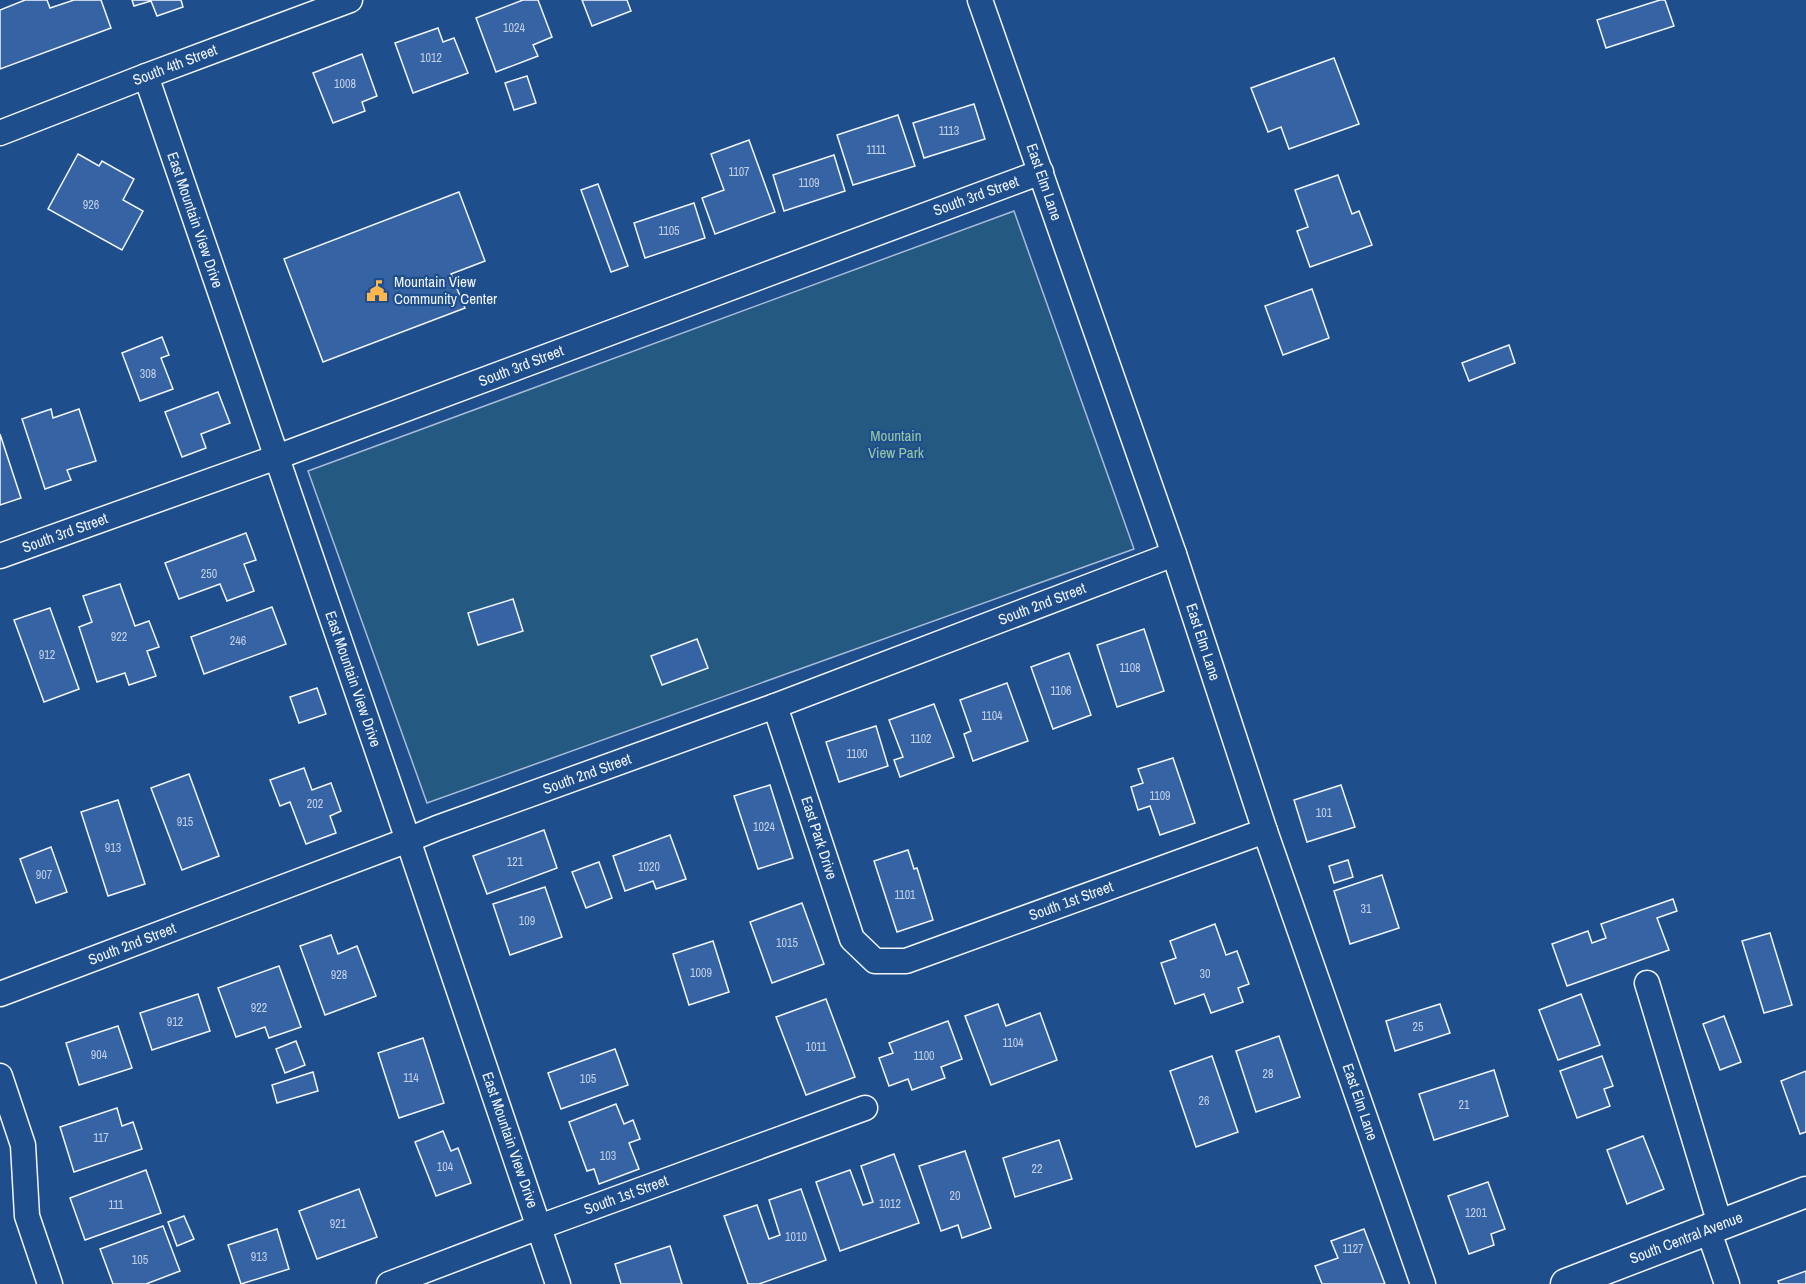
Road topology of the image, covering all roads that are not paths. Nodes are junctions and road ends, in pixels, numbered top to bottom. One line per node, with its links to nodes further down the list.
1 (350, 0): 3 (street, South 4th Street)
2 (980, 0): 5 (street, East Elm Lane)
3 (146, 76): 4 (street, South 4th Street); 6 (street, East Mountain View Drive)
4 (0, 133)
5 (1041, 172): 6 (street, South 3rd Street); 7 (street, East Elm Lane)
6 (277, 457): 8 (street, South 3rd Street); 11 (street, East Mountain View Drive)
7 (1174, 554): 9 (street, South 2nd Street); 10 (street, East Elm Lane)
8 (0, 556)
9 (775, 706): 11 (street, South 2nd Street); 12 (street, East Park Drive)
10 (1265, 831): 12 (street, South 1st Street); 23 (street, East Elm Lane)
11 (408, 840): 14 (street, South 2nd Street); 19 (street, East Mountain View Drive)
12 (876, 960)
13 (1647, 983): 18 (street)
14 (0, 994)
15 (0, 1076): 20 (street)
16 (865, 1108): 19 (street, South 1st Street)
17 (1806, 1192): 18 (street, South Central Avenue)
18 (1714, 1226): 24 (street, South Central Avenue); 25 (street)
19 (539, 1227): 21 (street, South 1st Street); 22 (street, East Mountain View Drive)
20 (50, 1284)
21 (389, 1284)
22 (558, 1284)
23 (1423, 1284)
24 (1566, 1284)
25 (1728, 1284)

